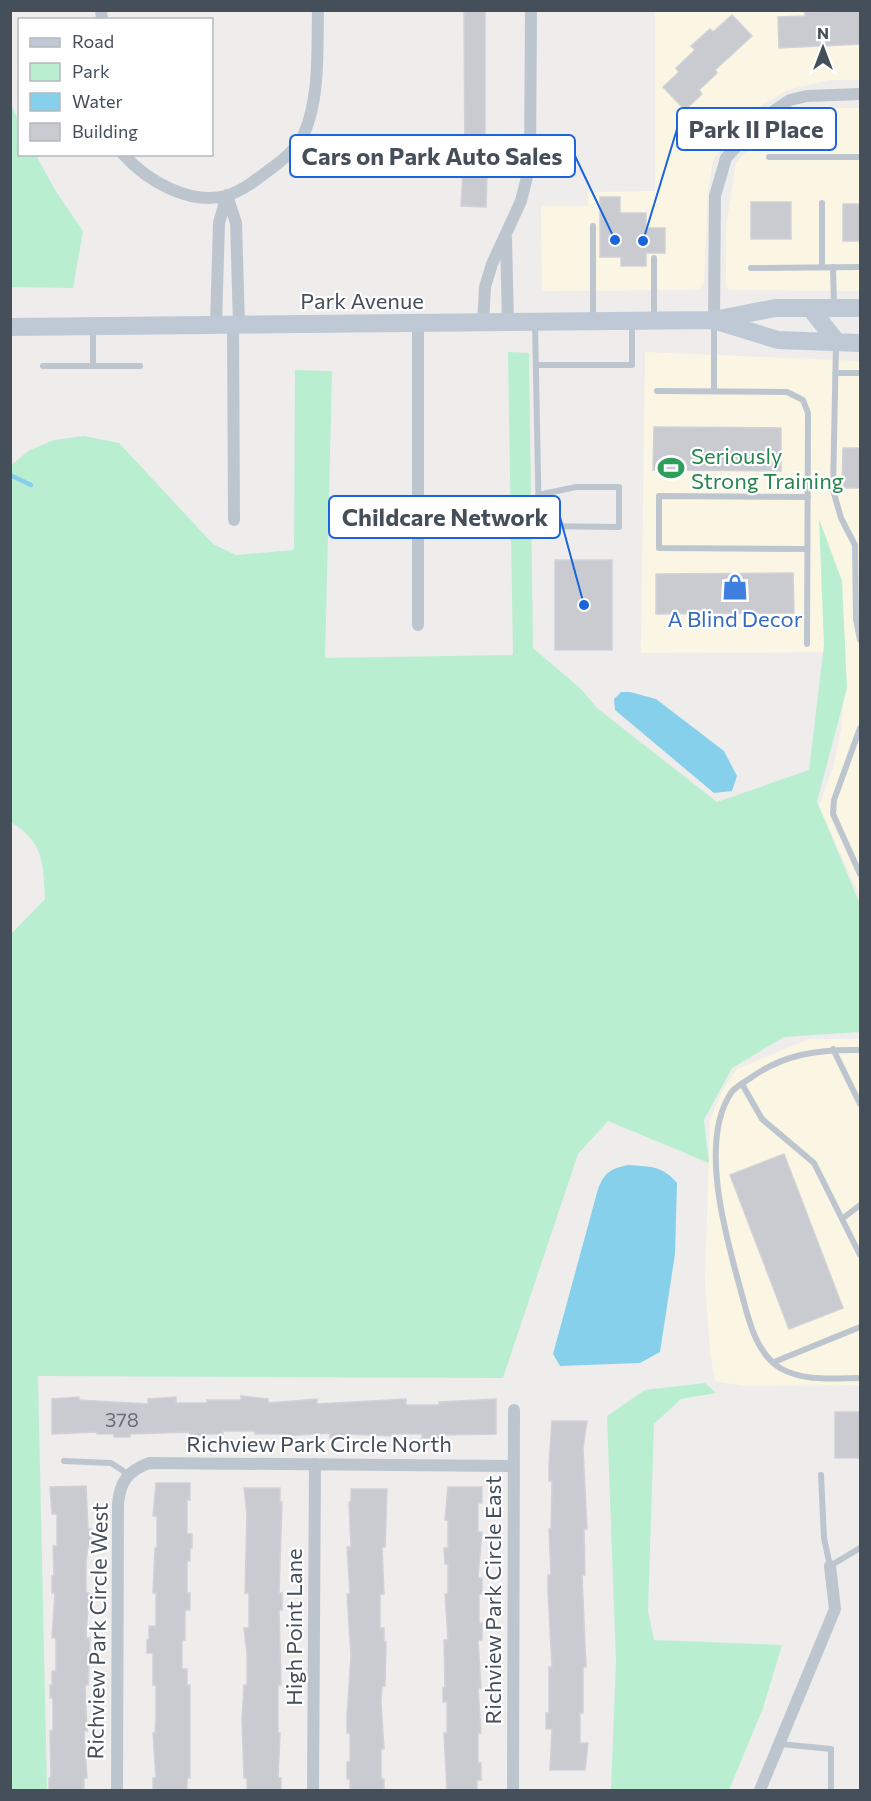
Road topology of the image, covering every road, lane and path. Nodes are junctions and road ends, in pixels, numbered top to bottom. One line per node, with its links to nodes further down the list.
1 (318, 10): 7 (street)
2 (531, 10): 10 (street)
3 (861, 94): 19 (street)
4 (125, 156): 7 (street)
5 (769, 157): 6 (lane)
6 (861, 157)
7 (227, 195): 27 (street); 27 (street)
8 (822, 203): 13 (lane)
9 (593, 226): 21 (lane)
10 (506, 235): 25 (street); 26 (street)
11 (654, 258): 20 (lane)
12 (751, 267): 13 (lane)
13 (822, 267): 14 (lane)
14 (833, 267): 15 (lane); 18 (lane)
15 (861, 267)
16 (861, 308): 18 (main road, Park Avenue)
17 (810, 309): 18 (main road, Park Avenue); 19 (main road, Park Avenue); 30 (main road)
18 (834, 309)
19 (714, 320): 20 (main road, Park Avenue); 30 (main road, Park Avenue); 39 (lane)
20 (654, 321): 22 (main road, Park Avenue)
21 (593, 322): 22 (main road, Park Avenue); 23 (main road, Park Avenue)
22 (632, 322): 32 (lane)
23 (535, 323): 26 (main road, Park Avenue); 32 (lane)
24 (418, 324): 25 (main road, Park Avenue); 27 (main road, Park Avenue); 44 (street)
25 (483, 324): 26 (main road, Park Avenue)
26 (508, 324)
27 (230, 325): 28 (main road, Park Avenue); 42 (street)
28 (93, 326): 29 (main road, Park Avenue); 34 (lane)
29 (10, 327)
30 (836, 341): 31 (main road, Park Avenue); 36 (lane)
31 (861, 343)
32 (536, 365): 40 (lane)
33 (43, 366): 34 (lane)
34 (93, 366): 35 (lane)
35 (140, 366)
36 (835, 373): 37 (lane); 45 (lane)
37 (861, 373)
38 (657, 390): 39 (lane)
39 (714, 391): 41 (lane)
40 (538, 495): 40 (lane)
41 (808, 497): 43 (lane); 43 (lane)
42 (234, 520)
43 (807, 549): 46 (lane)
44 (418, 625)
45 (861, 640)
46 (807, 644)
47 (861, 728): 48 (lane)
48 (861, 874)
49 (833, 1050): 50 (lane); 51 (lane); 52 (lane)
50 (861, 1050)
51 (742, 1084): 54 (lane); 57 (lane)
52 (861, 1104)
53 (861, 1205): 54 (lane)
54 (842, 1219): 55 (lane)
55 (861, 1255)
56 (861, 1327): 57 (lane)
57 (774, 1362): 58 (lane)
58 (861, 1378)
59 (514, 1410): 62 (street, Richview Park Circle East)
60 (64, 1461): 63 (lane)
61 (315, 1464): 62 (street, Richview Park Circle North); 63 (street, Richview Park Circle North); 69 (street, High Point Lane)
62 (514, 1466): 70 (street, Richview Park Circle East)
63 (128, 1474): 68 (street, Richview Park Circle West)
64 (821, 1475): 66 (lane)
65 (861, 1548): 66 (lane)
66 (830, 1566): 67 (street)
67 (779, 1744): 71 (street); 72 (lane)
68 (117, 1791)
69 (313, 1791)
70 (513, 1791)
71 (760, 1791)
72 (831, 1791)

